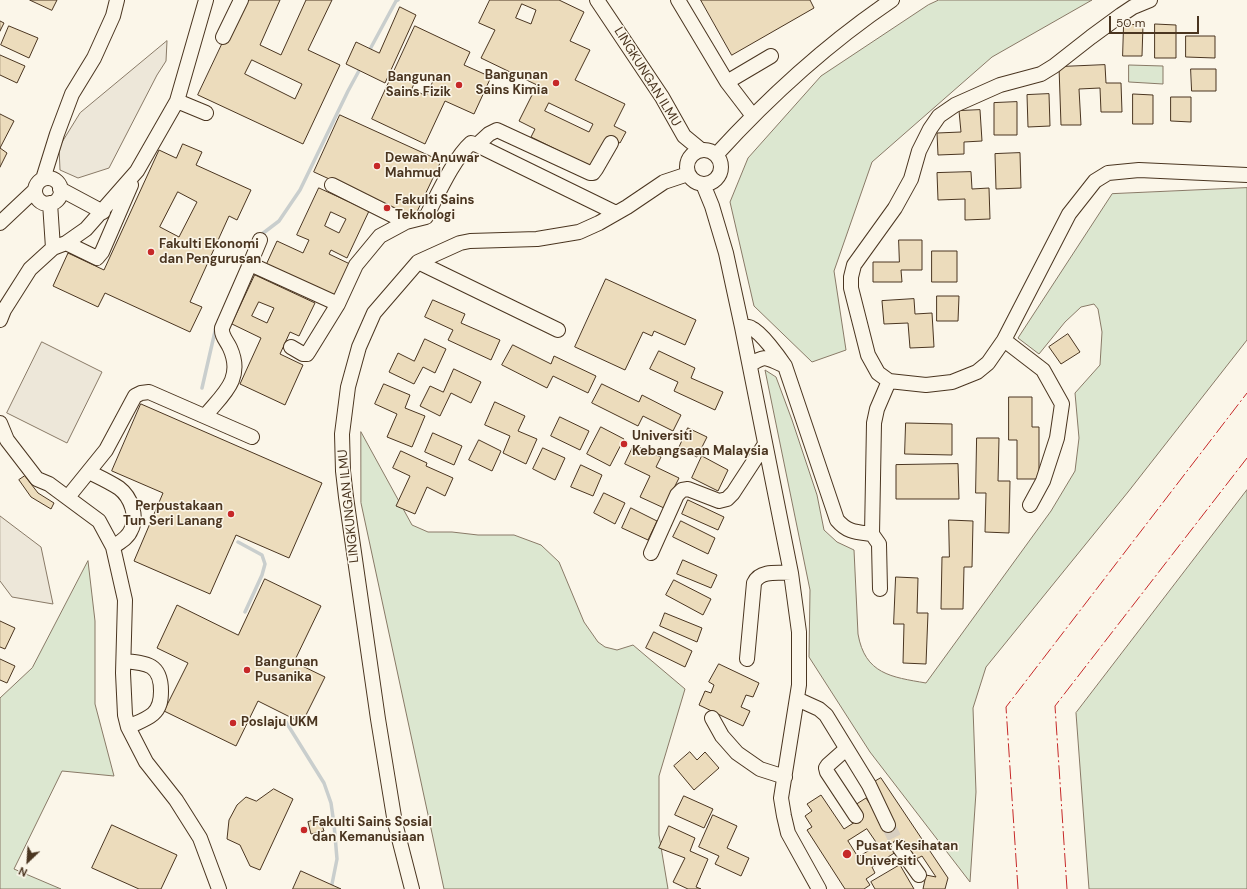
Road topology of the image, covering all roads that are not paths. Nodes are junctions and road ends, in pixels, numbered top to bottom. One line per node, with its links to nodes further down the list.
1 (117, 0): 21 (street)
2 (206, 0): 11 (street)
3 (241, 0): 8 (street)
4 (597, 0): 16 (street, LINGKUNGAN ILMU)
5 (678, 0): 10 (street)
6 (892, 0): 13 (street)
7 (1150, 0): 42 (street)
8 (223, 37)
9 (771, 56): 10 (street)
10 (727, 82): 13 (street)
11 (177, 101): 12 (street); 18 (street)
12 (206, 113)
13 (753, 116): 17 (street)
14 (611, 143): 15 (street)
15 (478, 145): 27 (street); 28 (street)
16 (701, 150): 17 (street); 19 (street)
17 (716, 155): 22 (street)
18 (137, 172): 26 (street); 31 (street)
19 (688, 174): 22 (street); 27 (street, LINGKUNGAN ILMU)
20 (1247, 175): 38 (street)
21 (39, 184): 24 (street); 25 (street); 29 (street)
22 (703, 184): 36 (street)
23 (332, 185): 28 (street)
24 (60, 189): 25 (street); 26 (street)
25 (50, 203): 31 (street)
26 (103, 212): 31 (street)
27 (616, 213): 32 (street, LINGKUNGAN ILMU)
28 (406, 222): 34 (street)
29 (0, 223)
30 (260, 240): 33 (street)
31 (60, 246): 35 (street)
32 (418, 262): 37 (street); 67 (street, LINGKUNGAN ILMU)
33 (250, 264): 34 (street); 43 (street)
34 (338, 304): 39 (street)
35 (0, 320)
36 (742, 327): 40 (street); 41 (street)
37 (558, 330)
38 (1004, 340): 42 (street); 49 (street)
39 (291, 346)
40 (750, 366): 41 (street); 46 (street)
41 (785, 366): 50 (street)
42 (889, 381): 50 (street)
43 (205, 416): 45 (street); 47 (street)
44 (0, 423): 48 (street)
45 (252, 437)
46 (765, 444): 52 (street); 53 (street)
47 (89, 472): 48 (street); 51 (street)
48 (68, 497): 51 (street)
49 (1030, 505)
50 (872, 534): 54 (street)
51 (113, 547): 56 (street)
52 (651, 553)
53 (791, 573): 55 (street); 57 (street)
54 (880, 589)
55 (747, 659)
56 (124, 661): 59 (street); 59 (street)
57 (797, 698): 60 (street); 61 (street)
58 (712, 718): 61 (street)
59 (128, 727): 66 (street)
60 (846, 749): 62 (street); 63 (street)
61 (785, 777): 68 (street)
62 (856, 816)
63 (888, 825)
64 (899, 847): 65 (street)
65 (920, 875)
66 (222, 888)
67 (412, 889)
68 (819, 889)

